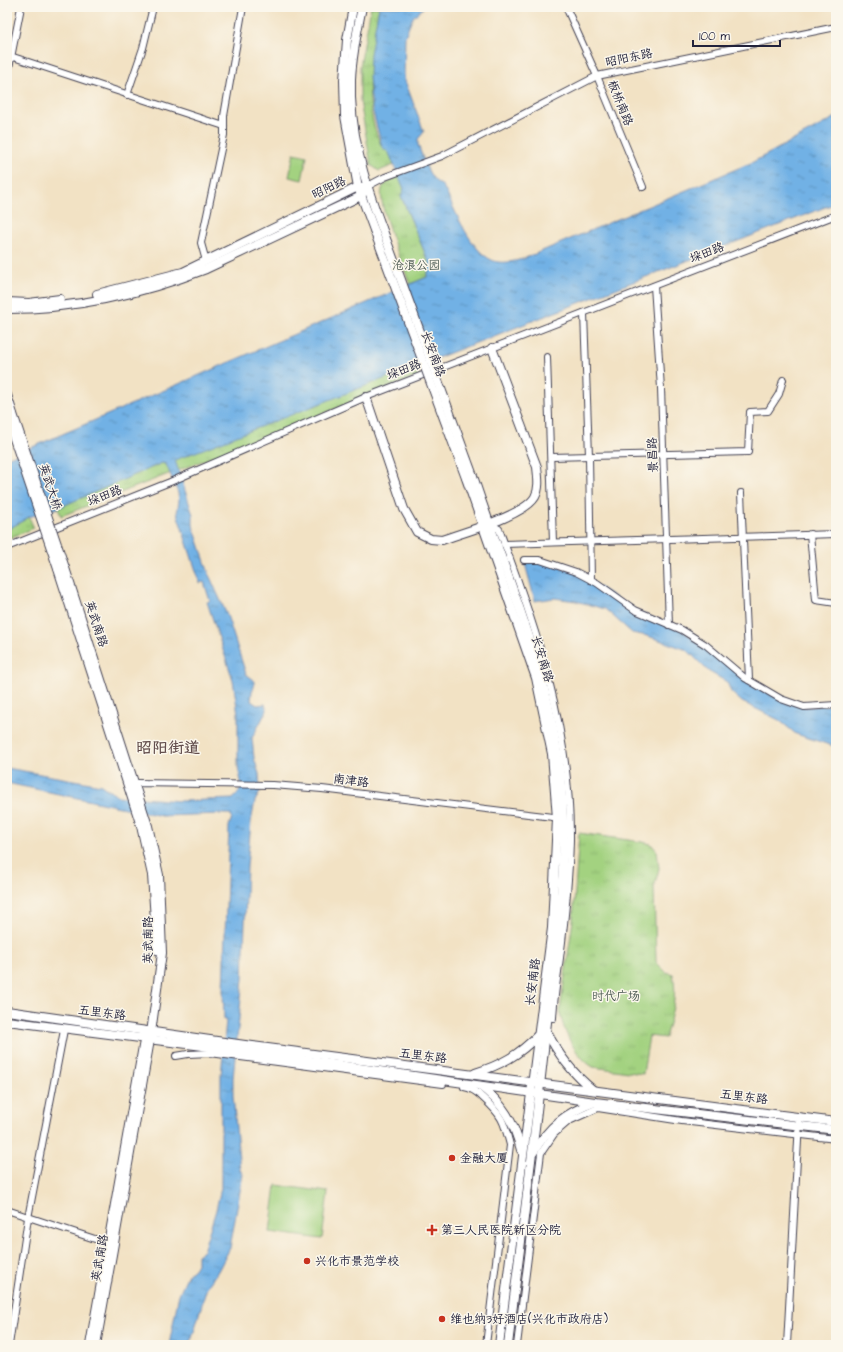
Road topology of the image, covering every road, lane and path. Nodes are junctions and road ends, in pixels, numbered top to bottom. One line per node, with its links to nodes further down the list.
1 (21, 7): 8 (street)
2 (152, 7): 11 (street)
3 (243, 7): 12 (street)
4 (353, 7): 13 (main road, 长安南路)
5 (362, 7): 14 (main road, 长安南路)
6 (566, 7): 9 (street, 板桥南路)
7 (836, 27): 9 (street, 昭阳东路)
8 (9, 56): 10 (street); 11 (street)
9 (597, 76): 14 (street, 昭阳东路); 15 (street, 板桥南路)
10 (7, 78)
11 (127, 95): 12 (street)
12 (224, 126): 19 (street)
13 (358, 187): 14 (main road, 昭阳路); 16 (main road, 长安南路); 19 (main road, 昭阳路)
14 (366, 187): 16 (main road, 昭阳路); 18 (main road, 长安南路)
15 (643, 187)
16 (361, 196): 18 (main road, 长安南路); 22 (main road, 昭阳路)
17 (836, 215): 20 (street, 垛田路)
18 (378, 229): 34 (main road, 长安南路, bridge)
19 (206, 261): 21 (main road, 昭阳路)
20 (654, 286): 23 (street, 垛田路); 30 (street, 景昌路)
21 (7, 302)
22 (7, 309)
23 (584, 313): 24 (street, 垛田路); 31 (street)
24 (492, 348): 28 (street, 垛田路); 34 (main road)
25 (547, 357): 32 (street)
26 (783, 380): 30 (street)
27 (7, 395): 29 (main road)
28 (366, 397): 34 (main road); 42 (street, 垛田路)
29 (10, 416): 44 (main road, 英武大桥, bridge)
30 (664, 454): 31 (street); 38 (street, 景昌路)
31 (589, 456): 32 (street); 39 (street)
32 (552, 457): 40 (street)
33 (741, 493): 37 (street)
34 (486, 524): 41 (street); 51 (main road, 长安南路)
35 (810, 534): 36 (street); 37 (street); 46 (street)
36 (836, 534)
37 (742, 537): 38 (street); 48 (street)
38 (666, 538): 39 (street); 47 (street, 景昌路)
39 (591, 541): 40 (street); 45 (street)
40 (553, 542): 41 (street)
41 (504, 544): 51 (street)
42 (7, 547)
43 (524, 560): 45 (street)
44 (61, 569): 50 (main road, 英武南路)
45 (591, 580): 47 (street)
46 (836, 603)
47 (669, 624): 48 (street)
48 (749, 680): 49 (street)
49 (836, 705)
50 (132, 784): 51 (street, 南津路); 57 (main road, 英武南路)
51 (563, 818): 53 (street); 56 (main road, 长安南路); 58 (main road, 长安南路)
52 (7, 1011): 57 (main road, 五里东路)
53 (553, 1018)
54 (7, 1021): 55 (main road, 五里东路)
55 (64, 1030): 59 (main road, 五里东路); 80 (street)
56 (546, 1030): 65 (main road, 长安南路); 67 (main road)
57 (149, 1031): 59 (main road, 英武南路); 60 (main road, 五里东路)
58 (538, 1035): 63 (main road); 64 (main road, 长安南路)
59 (147, 1040): 60 (main road, 五里东路); 81 (main road, 英武南路); 84 (main road, 英武南路)
60 (207, 1047): 61 (main road, 五里东路); 62 (street)
61 (242, 1051): 63 (main road, 五里东路); 66 (main road, 五里东路); 85 (street)
62 (176, 1056)
63 (472, 1074): 64 (main road, 五里东路)
64 (531, 1082): 65 (main road, 五里东路); 68 (main road, 长安南路)
65 (541, 1084): 67 (main road, 五里东路); 69 (main road, 长安南路)
66 (479, 1086): 68 (main road, 五里东路); 77 (main road)
67 (593, 1090): 71 (main road, 五里东路)
68 (530, 1092): 69 (main road, 五里东路); 77 (main road, 长安南路)
69 (539, 1093): 70 (main road, 五里东路); 78 (main road, 长安南路)
70 (595, 1102): 73 (main road, 五里东路); 78 (main road)
71 (800, 1117): 72 (main road, 五里东路); 73 (street)
72 (836, 1122)
73 (799, 1125): 74 (main road, 五里东路); 75 (street)
74 (836, 1130)
75 (799, 1135): 76 (street); 88 (street); 89 (street)
76 (836, 1139)
77 (523, 1154): 86 (main road, 长安南路)
78 (531, 1158): 87 (main road, 长安南路)
79 (7, 1210): 80 (street)
80 (28, 1218): 81 (street); 82 (street)
81 (108, 1243): 83 (main road, 英武南路)
82 (9, 1345)
83 (90, 1345)
84 (96, 1345)
85 (486, 1345)
86 (499, 1345)
87 (508, 1345)
88 (517, 1345)
89 (787, 1345)

